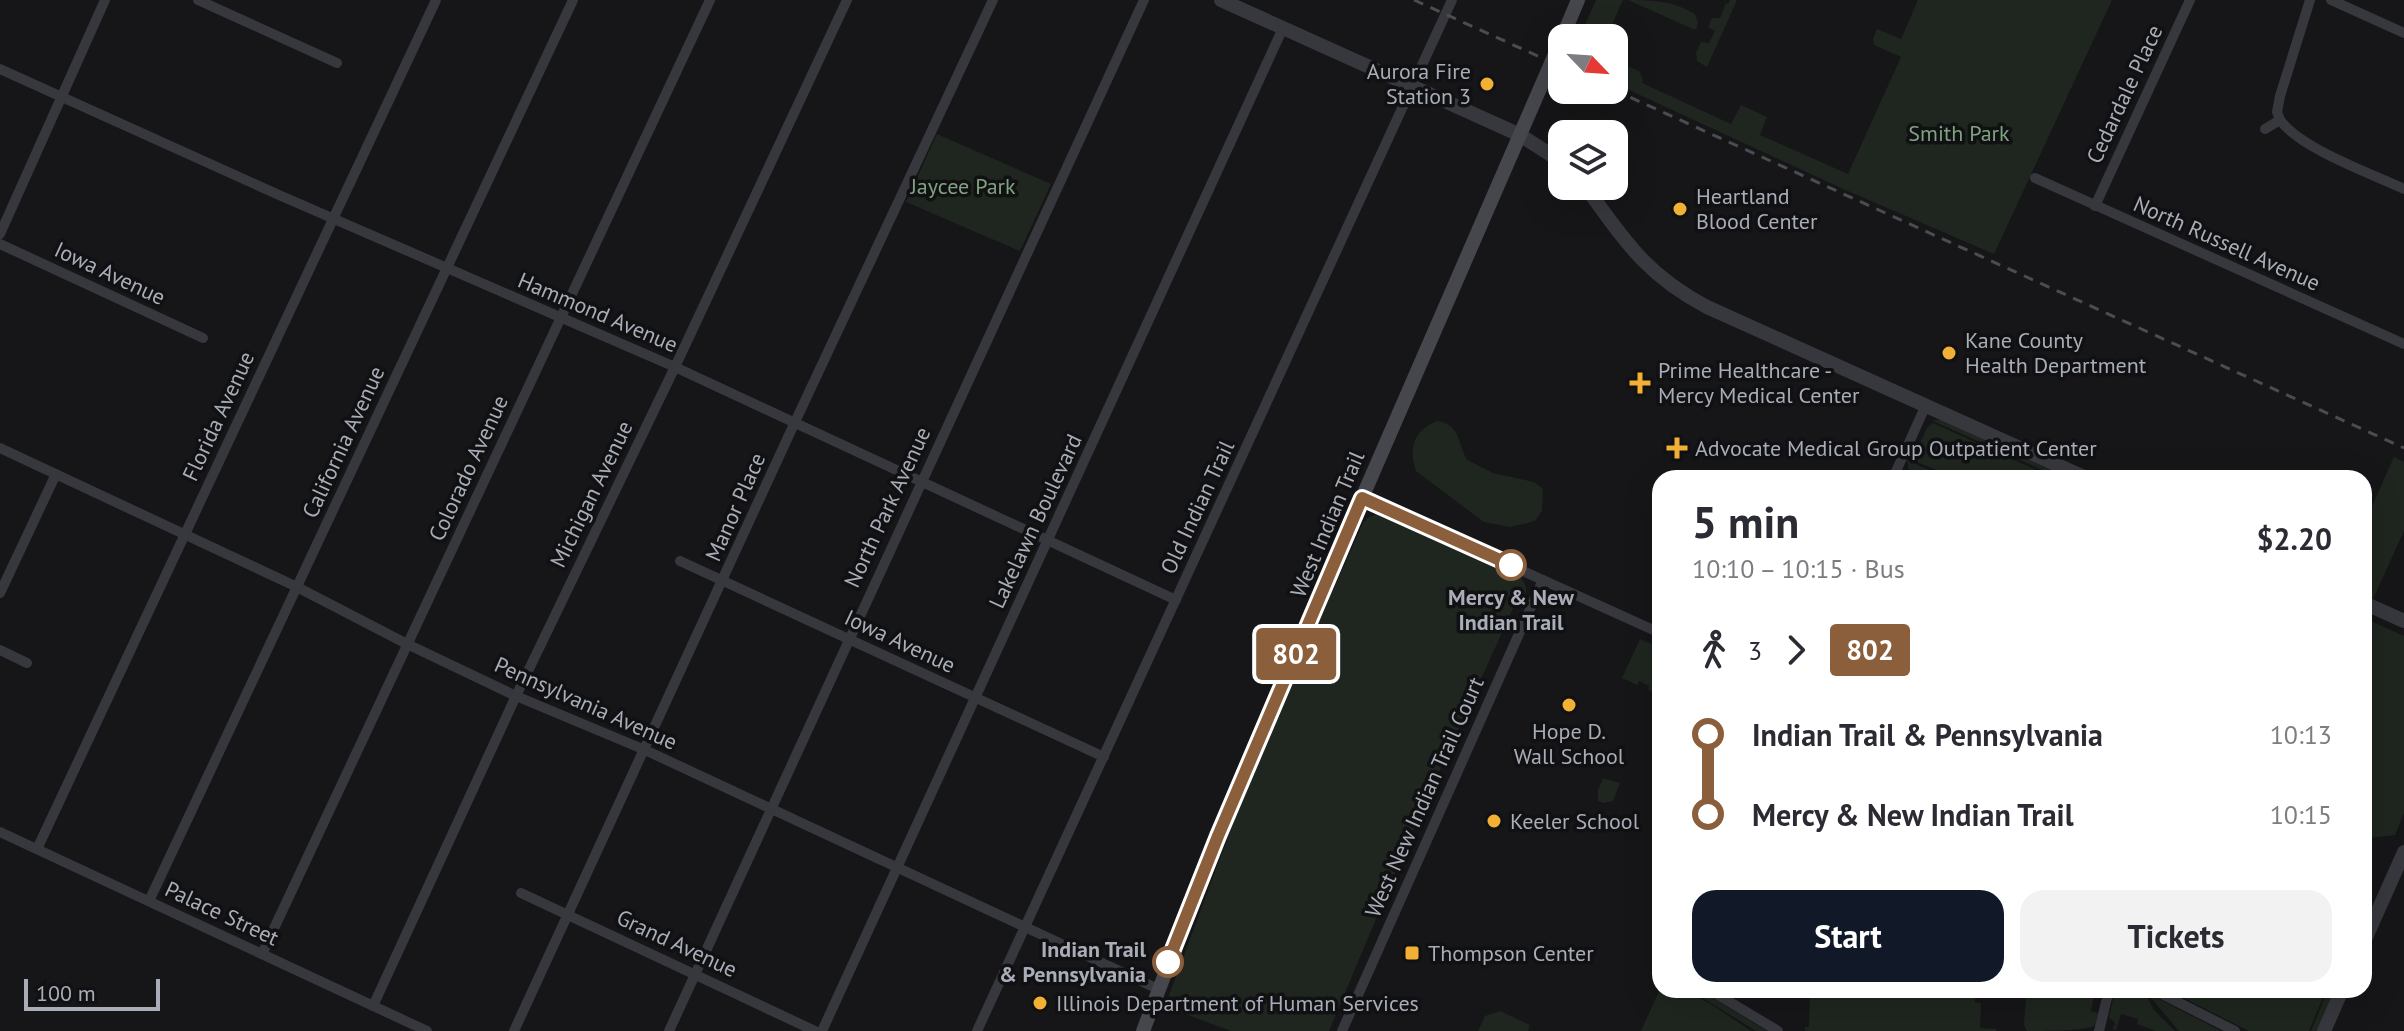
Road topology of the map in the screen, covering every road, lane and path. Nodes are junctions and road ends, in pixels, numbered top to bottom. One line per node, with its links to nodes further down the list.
1 (105, 0): 22 (street)
2 (198, 0): 18 (street)
3 (436, 0): 31 (street, Florida Avenue)
4 (573, 0): 34 (street, California Avenue)
5 (710, 0): 35 (street, Colorado Avenue)
6 (847, 0): 38 (street, Michigan Avenue)
7 (993, 0): 40 (street, Manor Place)
8 (1144, 0): 45 (street, North Park Avenue)
9 (1221, 0): 16 (street)
10 (1452, 0): 21 (street, Old Indian Trail)
11 (1578, 0): 15 (main road, West Indian Trail)
12 (2190, 0): 30 (street, Cedardale Place)
13 (2310, 0): 23 (street)
14 (2331, 0): 17 (street)
15 (1568, 24)
16 (1283, 28): 21 (street); 48 (street, Lakelawn Boulevard)
17 (2404, 33)
18 (337, 63)
19 (0, 69): 22 (street, Hammond Avenue)
20 (1548, 70): 25 (main road, West Indian Trail)
21 (1412, 88): 25 (street); 54 (street, Old Indian Trail)
22 (61, 97): 31 (street, Hammond Avenue); 32 (street)
23 (2280, 120): 24 (street); 28 (street)
24 (2265, 129)
25 (1520, 135): 26 (street); 46 (main road, West Indian Trail)
26 (1548, 153)
27 (2035, 178): 30 (street, North Russell Avenue)
28 (2404, 189)
29 (1595, 200): 39 (street)
30 (2095, 206): 37 (street, North Russell Avenue)
31 (333, 219): 34 (street, Hammond Avenue); 47 (street, Florida Avenue)
32 (0, 234)
33 (0, 244): 36 (street, Iowa Avenue)
34 (447, 269): 35 (street, Hammond Avenue); 52 (street, California Avenue)
35 (561, 318): 38 (street, Hammond Avenue); 59 (street, Colorado Avenue)
36 (203, 338)
37 (2404, 344)
38 (675, 367): 40 (street, Hammond Avenue); 62 (street, Michigan Avenue)
39 (1926, 405): 42 (street); 43 (street)
40 (795, 422): 45 (street, Hammond Avenue); 51 (street, Manor Place)
41 (0, 448): 44 (street, Pennsylvania Avenue)
42 (1896, 470)
43 (2068, 470)
44 (56, 474): 47 (street, Pennsylvania Avenue); 53 (street)
45 (921, 481): 48 (street, Hammond Avenue); 58 (street, North Park Avenue)
46 (1362, 498): 50 (street); 78 (main road, West Indian Trail)
47 (184, 535): 52 (street, Pennsylvania Avenue); 68 (street, Florida Avenue)
48 (1048, 540): 54 (street, Hammond Avenue); 63 (street, Lakelawn Boulevard)
49 (680, 561): 51 (street, Iowa Avenue)
50 (1543, 580): 57 (street); 91 (street, West New Indian Trail Court)
51 (723, 581): 58 (street, Iowa Avenue); 64 (street, Manor Place)
52 (297, 587): 59 (street, Pennsylvania Avenue); 72 (street, California Avenue)
53 (0, 593)
54 (1176, 600): 65 (street, Old Indian Trail)
55 (2372, 607): 56 (street)
56 (2404, 621)
57 (1652, 629)
58 (848, 639): 63 (street, Iowa Avenue); 66 (street, North Park Avenue)
59 (407, 644): 62 (street, Pennsylvania Avenue); 76 (street, Colorado Avenue)
60 (0, 650): 61 (street)
61 (27, 663)
62 (516, 696): 64 (street, Pennsylvania Avenue); 83 (street, Michigan Avenue)
63 (976, 698): 65 (street, Iowa Avenue); 70 (street, Lakelawn Boulevard)
64 (645, 750): 66 (street, Pennsylvania Avenue); 73 (street, Manor Place)
65 (1104, 757): 75 (street, Old Indian Trail)
66 (770, 809): 70 (street, Pennsylvania Avenue); 77 (street, North Park Avenue)
67 (0, 832): 68 (street, Palace Street)
68 (37, 849): 72 (street, Palace Street)
69 (2404, 852): 74 (street)
70 (898, 868): 75 (street, Pennsylvania Avenue); 88 (street, Lakelawn Boulevard)
71 (521, 893): 73 (street, Grand Avenue)
72 (149, 901): 76 (street, Palace Street)
73 (569, 914): 77 (street, Grand Avenue); 85 (street, Manor Place)
74 (2372, 924)
75 (1024, 928): 78 (street, Pennsylvania Avenue); 89 (street, Old Indian Trail)
76 (262, 954): 83 (street, Palace Street)
77 (695, 975): 86 (street, North Park Avenue); 87 (street, Grand Avenue)
78 (1158, 989): 90 (main road, West Indian Trail)
79 (1723, 998): 92 (street)
80 (2107, 998): 93 (street)
81 (2170, 998): 94 (street)
82 (2338, 998): 95 (street)
83 (373, 1006): 84 (street, Palace Street)
84 (427, 1031)
85 (514, 1031)
86 (669, 1031)
87 (815, 1031)
88 (822, 1031)
89 (977, 1031)
90 (1143, 1031)
91 (1342, 1031)
92 (1778, 1031)
93 (2099, 1031)
94 (2235, 1031)
95 (2324, 1031)

